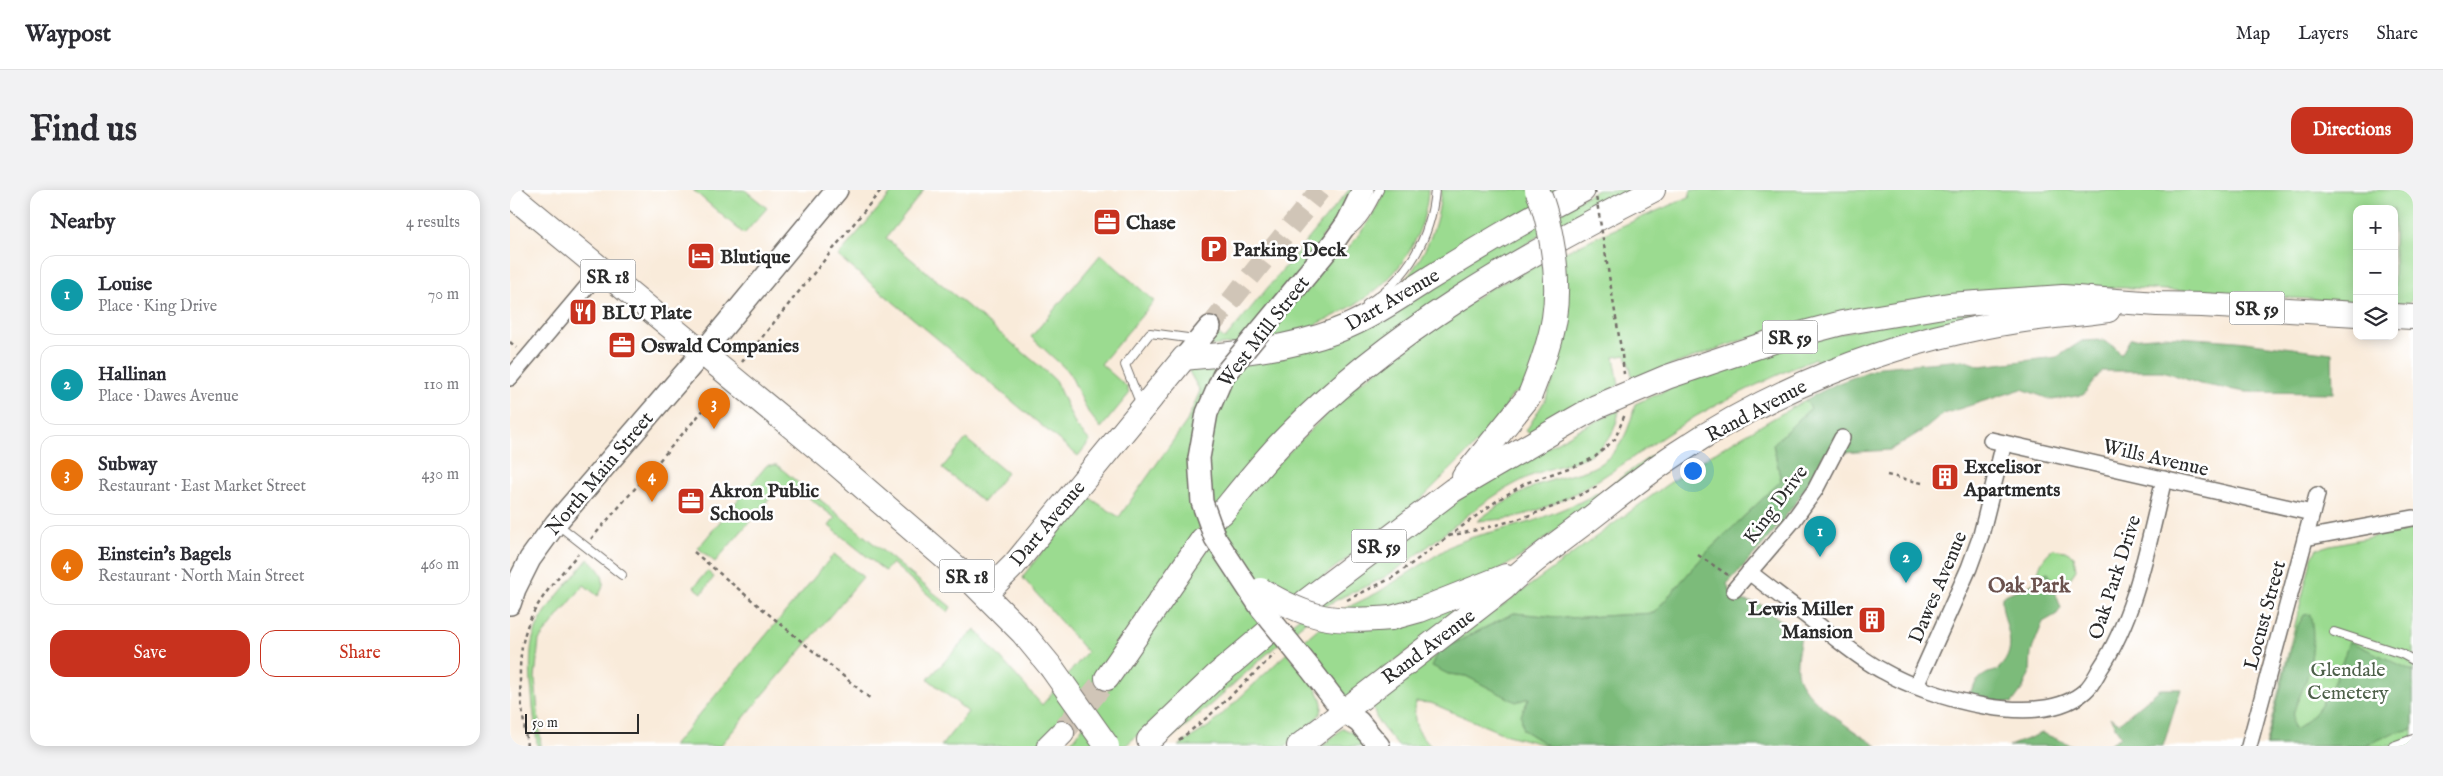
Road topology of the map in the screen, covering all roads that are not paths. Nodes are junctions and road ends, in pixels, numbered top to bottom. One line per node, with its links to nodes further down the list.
1 (837, 190): 19 (street, North Main Street)
2 (1363, 190): 9 (street, West Mill Street)
3 (1378, 190): 9 (lane)
4 (1435, 190): 12 (lane)
5 (1537, 190): 26 (main road, bridge)
6 (1583, 190): 18 (main road, Dart Avenue)
7 (1653, 190): 28 (main road)
8 (514, 197): 10 (main road, SR 18)
9 (1333, 243): 36 (street, West Mill Street, bridge)
10 (601, 270): 19 (main road, SR 18); 21 (street)
11 (2157, 304): 13 (main road, SR 59); 26 (main road, SR 59); 34 (main road, Rand Avenue / SR 59)
12 (1359, 309)
13 (2353, 314)
14 (2398, 316): 15 (main road)
15 (2413, 317)
16 (1336, 322): 18 (lane)
17 (1205, 333): 20 (street, Dart Avenue); 22 (lane)
18 (1295, 342): 20 (main road, Dart Avenue)
19 (703, 352): 31 (street, North Main Street); 38 (main road, SR 18)
20 (1184, 358): 22 (main road, Dart Avenue)
21 (510, 378)
22 (1142, 406): 38 (main road, Dart Avenue)
23 (1842, 438): 37 (street, King Drive)
24 (1997, 442): 25 (street, Wills Avenue); 45 (street, Dawes Avenue)
25 (2164, 479): 29 (street, Wills Avenue); 45 (street, Oak Park Drive)
26 (1453, 490): 39 (main road, SR 59)
27 (2317, 495): 29 (street, Locust Street)
28 (1222, 513)
29 (2312, 513): 32 (street, Locust Street)
30 (2413, 518): 32 (street)
31 (556, 523): 35 (lane); 40 (street, North Main Street)
32 (2305, 538): 52 (street, Locust Street)
33 (1203, 539): 44 (main road)
34 (1522, 569): 36 (main road, bridge); 46 (main road, Rand Avenue)
35 (622, 575)
36 (1242, 575): 46 (street, West Mill Street, bridge)
37 (1741, 582): 45 (street, Oak Park Drive)
38 (985, 594): 49 (main road, SR 18, bridge)
39 (1305, 602)
40 (510, 604)
41 (1269, 631): 48 (main road)
42 (2334, 632): 43 (lane)
43 (2413, 660)
44 (1107, 678)
45 (1916, 686)
46 (1343, 711): 50 (main road, Rand Avenue); 51 (street, West Mill Street)
47 (2413, 739): 53 (lane)
48 (1149, 740)
49 (1107, 746)
50 (1299, 746)
51 (1379, 746)
52 (2249, 746)
53 (2393, 746)

